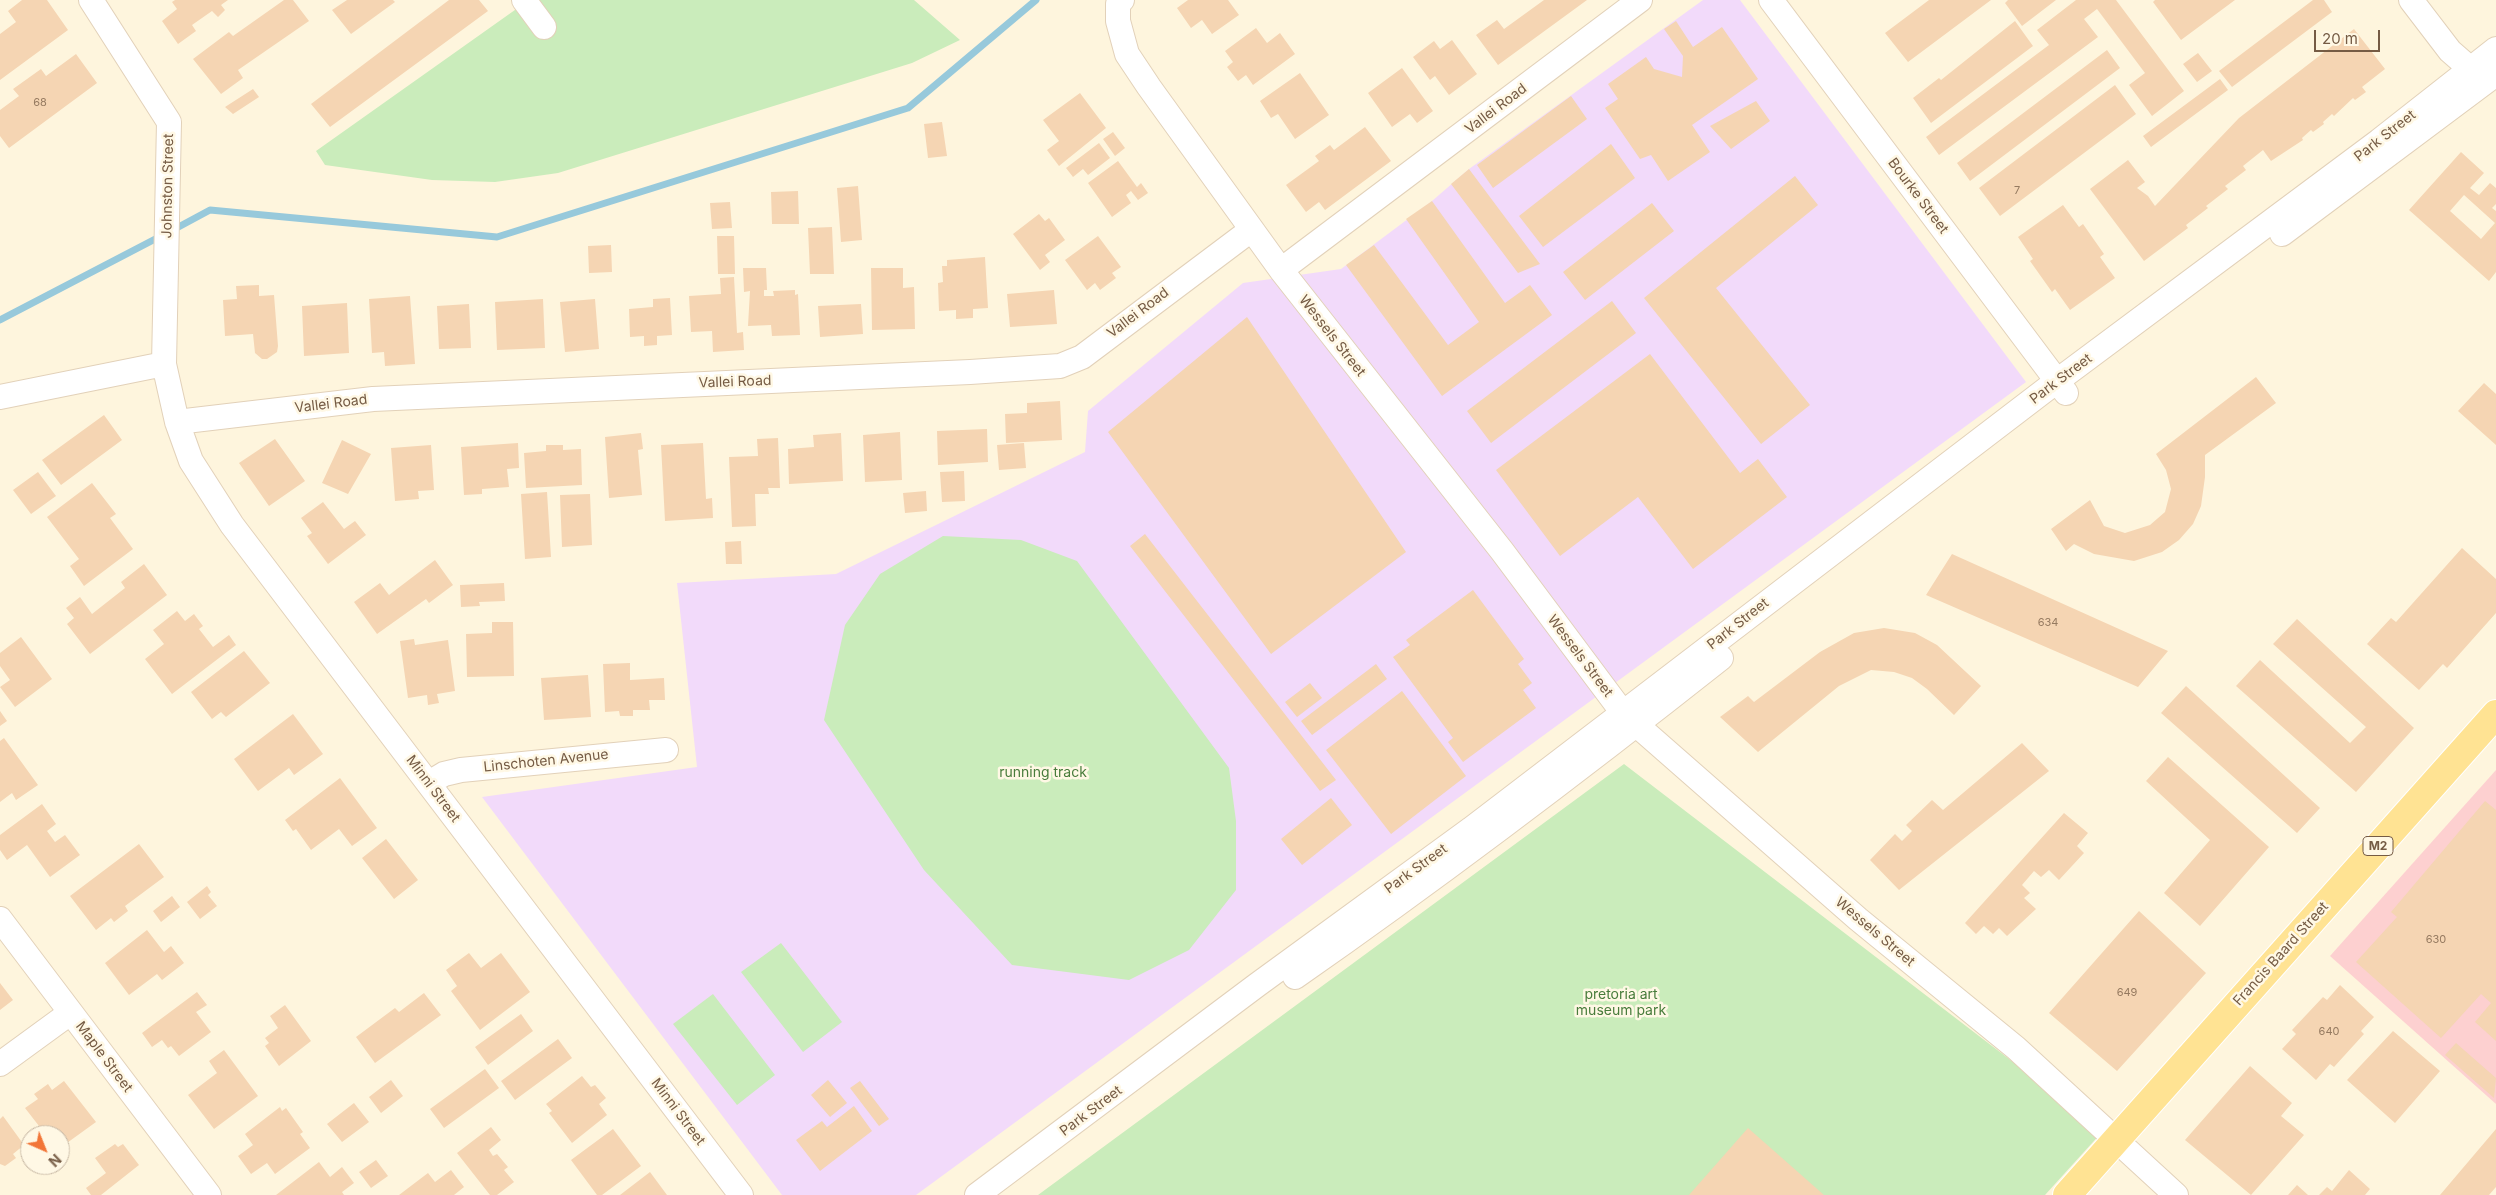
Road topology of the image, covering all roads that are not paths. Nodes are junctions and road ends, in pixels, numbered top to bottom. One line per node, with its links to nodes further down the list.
1 (92, 0): 12 (street, Johnston Street)
2 (524, 0): 7 (street)
3 (1640, 0): 11 (street, Vallei Road)
4 (1771, 0): 13 (street, Bourke Street)
5 (2411, 0): 9 (street)
6 (1120, 2): 10 (street, Wessels Street)
7 (544, 27)
8 (2496, 49): 9 (street, Park Street)
9 (2487, 80): 13 (street, Park Street)
10 (1251, 230): 11 (street, Wessels Street); 15 (street, Vallei Road)
11 (1281, 270): 17 (street, Wessels Street)
12 (164, 364): 14 (street); 15 (street, Minni Street)
13 (2062, 387): 17 (street, Park Street)
14 (0, 397)
15 (177, 422): 19 (street, Minni Street)
16 (2496, 714): 23 (main road, Francis Baard Street / M2)
17 (1629, 720): 23 (street, Wessels Street); 26 (street, Park Street); 27 (street, Park Street)
18 (666, 750): 19 (street, Linschoten Avenue)
19 (429, 783): 25 (street, Minni Street)
20 (0, 919): 21 (street, Maple Street)
21 (70, 1013): 22 (street); 24 (street, Maple Street)
22 (0, 1064)
23 (2117, 1140): 28 (main road, Francis Baard Street / M2); 29 (street, Wessels Street)
24 (208, 1195)
25 (740, 1195)
26 (977, 1195)
27 (1004, 1195)
28 (2067, 1195)
29 (2176, 1195)

